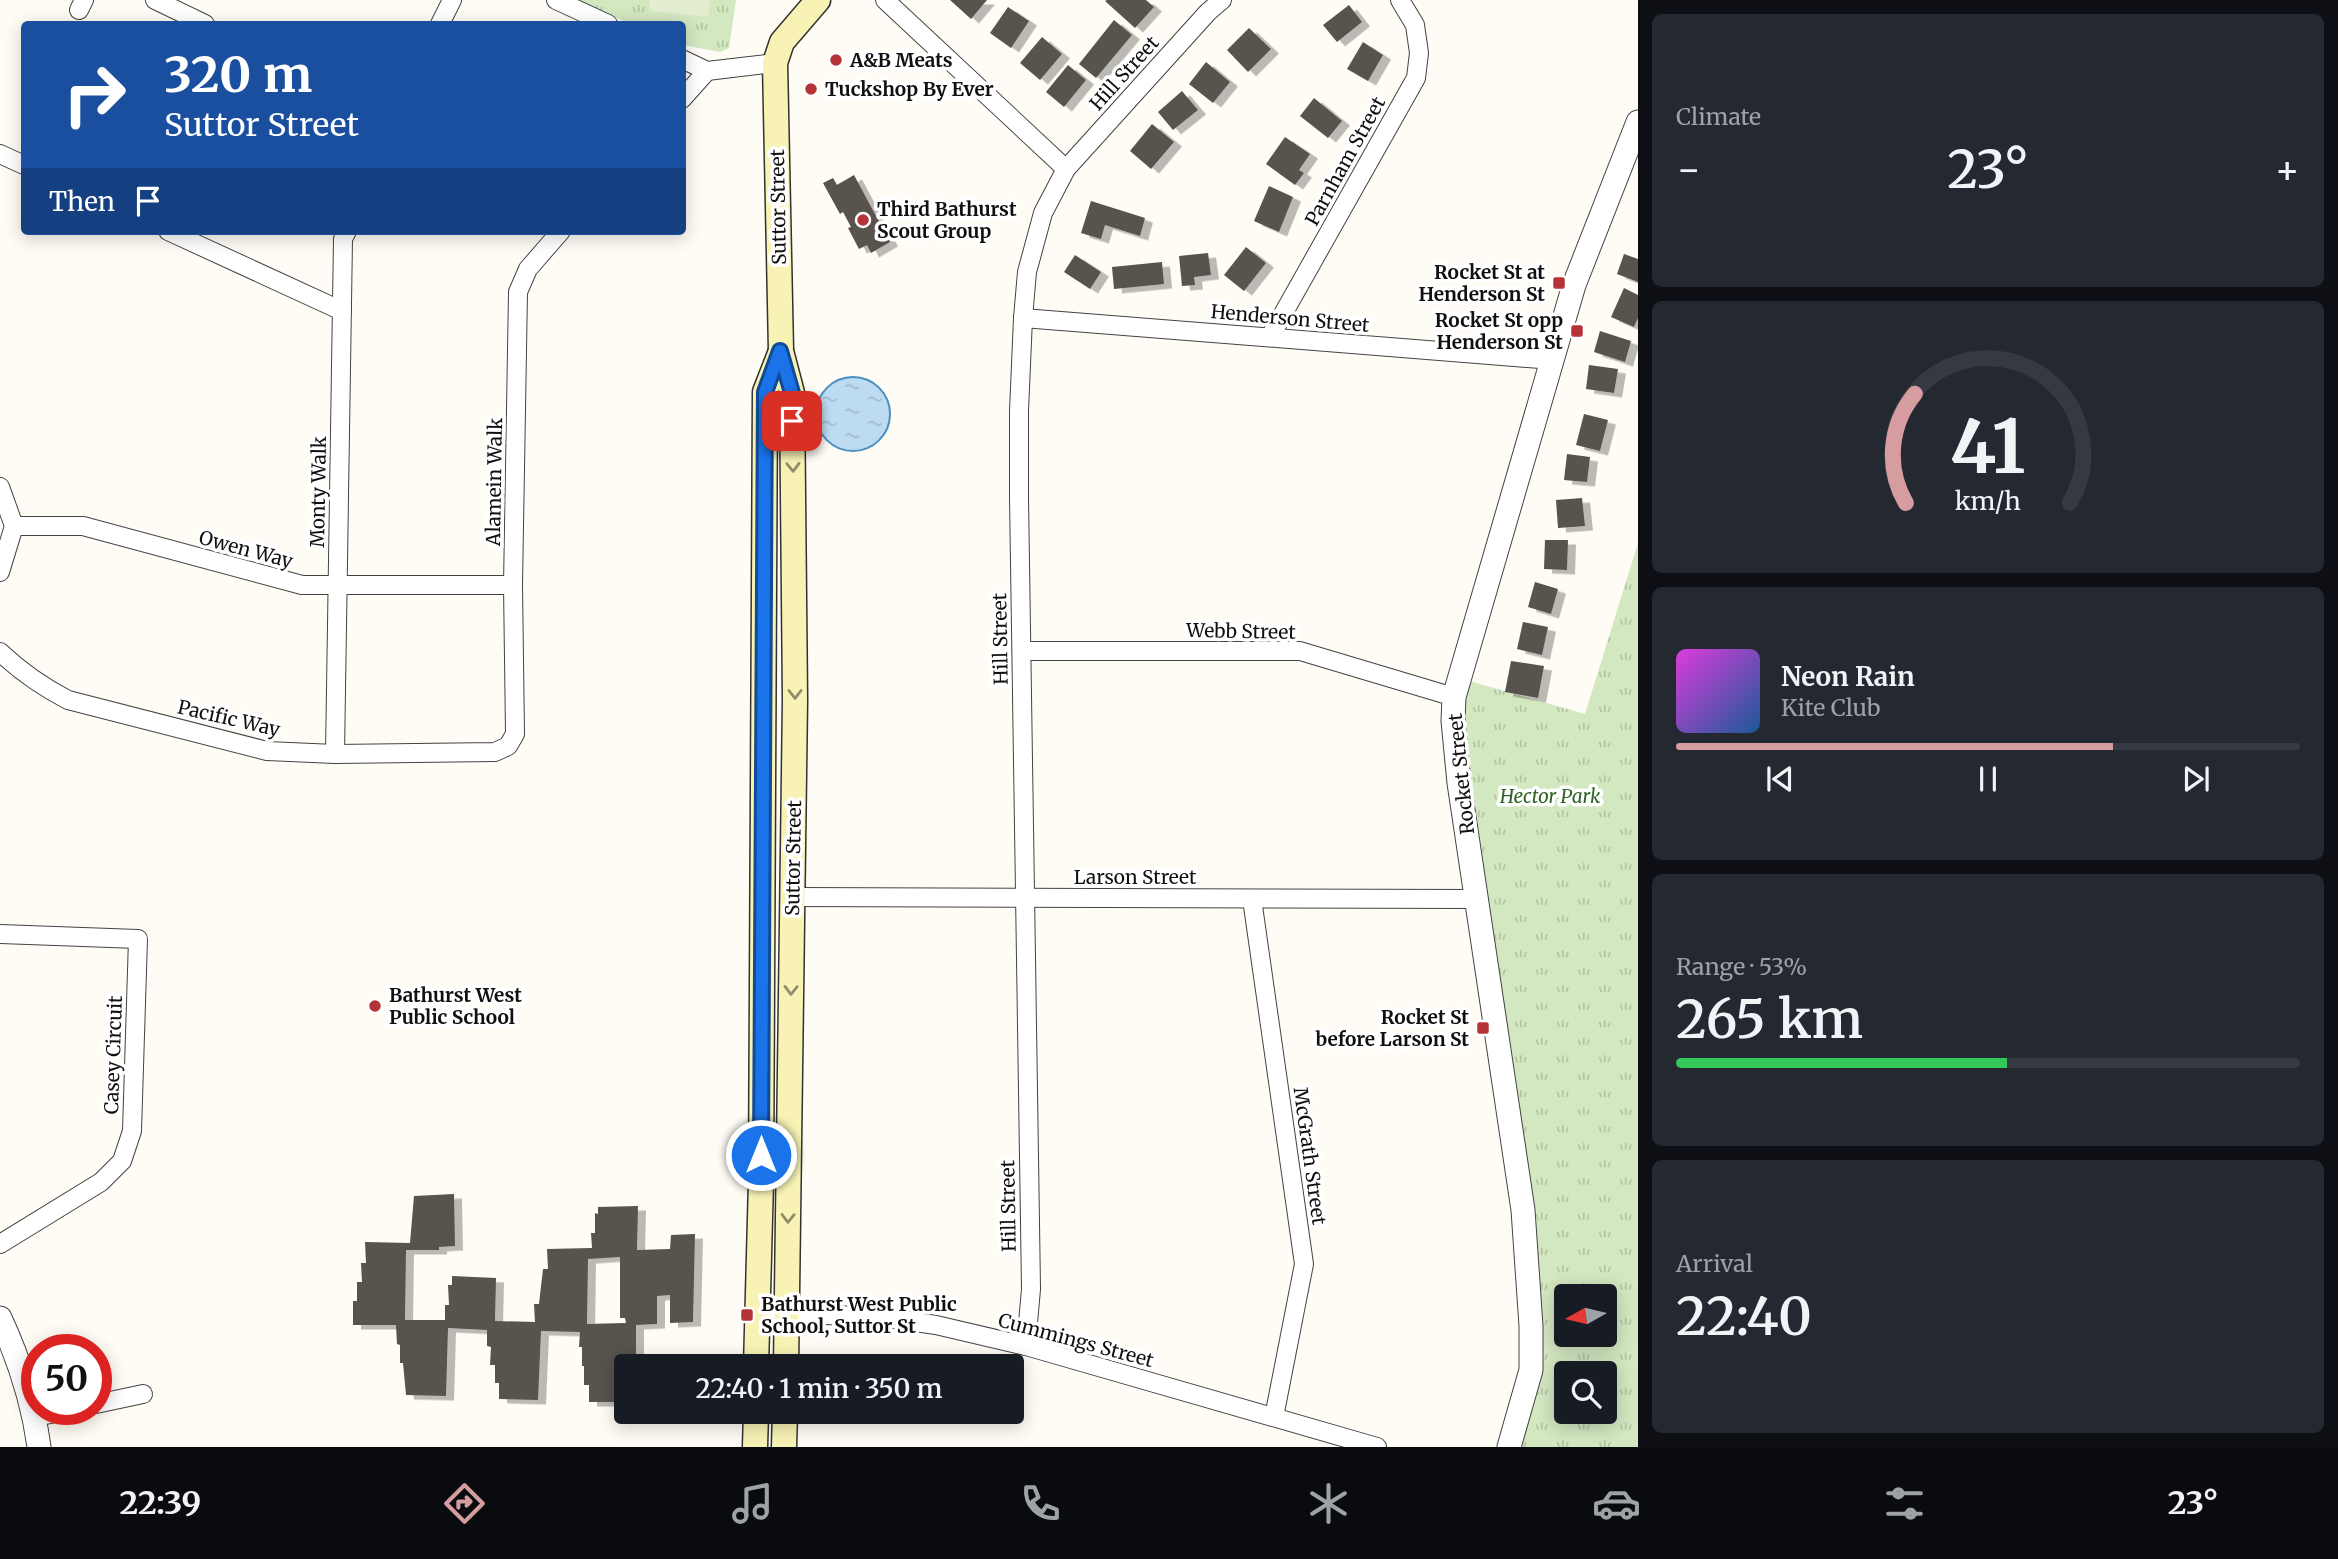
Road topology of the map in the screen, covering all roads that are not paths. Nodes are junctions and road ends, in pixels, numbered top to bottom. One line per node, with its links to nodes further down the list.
1 (155, 0): 9 (street)
2 (452, 0): 10 (street)
3 (556, 0): 11 (street)
4 (818, 0): 13 (main road, Suttor Street)
5 (836, 0): 13 (main road)
6 (885, 0): 19 (street)
7 (1222, 0): 19 (street, Hill Street)
8 (1400, 0): 25 (street, Parnham Street)
9 (199, 21)
10 (442, 21)
11 (602, 21)
12 (686, 61): 14 (street)
13 (775, 64): 14 (street); 26 (main road, Suttor Street)
14 (707, 71): 15 (street)
15 (686, 95)
16 (1638, 122): 27 (street, Rocket Street)
17 (0, 153): 18 (street)
18 (21, 164)
19 (1066, 169): 24 (street, Hill Street)
20 (177, 235): 23 (street)
21 (345, 235): 23 (street, Monty Walk)
22 (558, 235): 31 (street, Alamein Walk)
23 (342, 311): 32 (street, Monty Walk)
24 (1023, 318): 25 (street, Henderson Street); 33 (street, Hill Street)
25 (1270, 337): 27 (street, Henderson Street)
26 (780, 351): 38 (main road, Suttor Street, one-way to 38); 44 (main road, Suttor Street)
27 (1553, 360): 35 (street, Rocket Street)
28 (0, 486): 29 (street)
29 (13, 526): 30 (street); 32 (street, Owen Way)
30 (0, 572)
31 (513, 585): 32 (street, Owen Way); 36 (street, Alamein Walk)
32 (338, 586): 37 (street, Monty Walk)
33 (1022, 651): 35 (street, Webb Street); 39 (street, Hill Street)
34 (0, 652): 37 (street, Pacific Way)
35 (1454, 697): 41 (street, Rocket Street)
36 (508, 747): 37 (street, Pacific Way)
37 (335, 754)
38 (793, 897): 39 (street, Larson Street); 45 (main road, Suttor Street, one-way to 45)
39 (1024, 898): 40 (street, Larson Street); 47 (street, Hill Street)
40 (1252, 899): 41 (street, Larson Street); 53 (street, McGrath Street)
41 (1476, 899): 61 (street, Rocket Street)
42 (0, 934): 43 (street, Casey Circuit)
43 (0, 1244)
44 (758, 1314): 45 (street, Cummings Street); 48 (main road, Suttor Street)
45 (786, 1314): 47 (street, Cummings Street); 49 (main road, Suttor Street)
46 (0, 1318): 50 (street)
47 (1026, 1346): 53 (street, Cummings Street)
48 (756, 1354)
49 (786, 1354)
50 (21, 1371)
51 (143, 1394): 52 (street)
52 (112, 1401)
53 (1274, 1418): 60 (street, Cummings Street)
54 (756, 1424): 58 (main road)
55 (785, 1424): 59 (main road)
56 (36, 1425): 57 (street)
57 (39, 1447)
58 (755, 1447)
59 (784, 1447)
60 (1377, 1447)
61 (1509, 1447)

